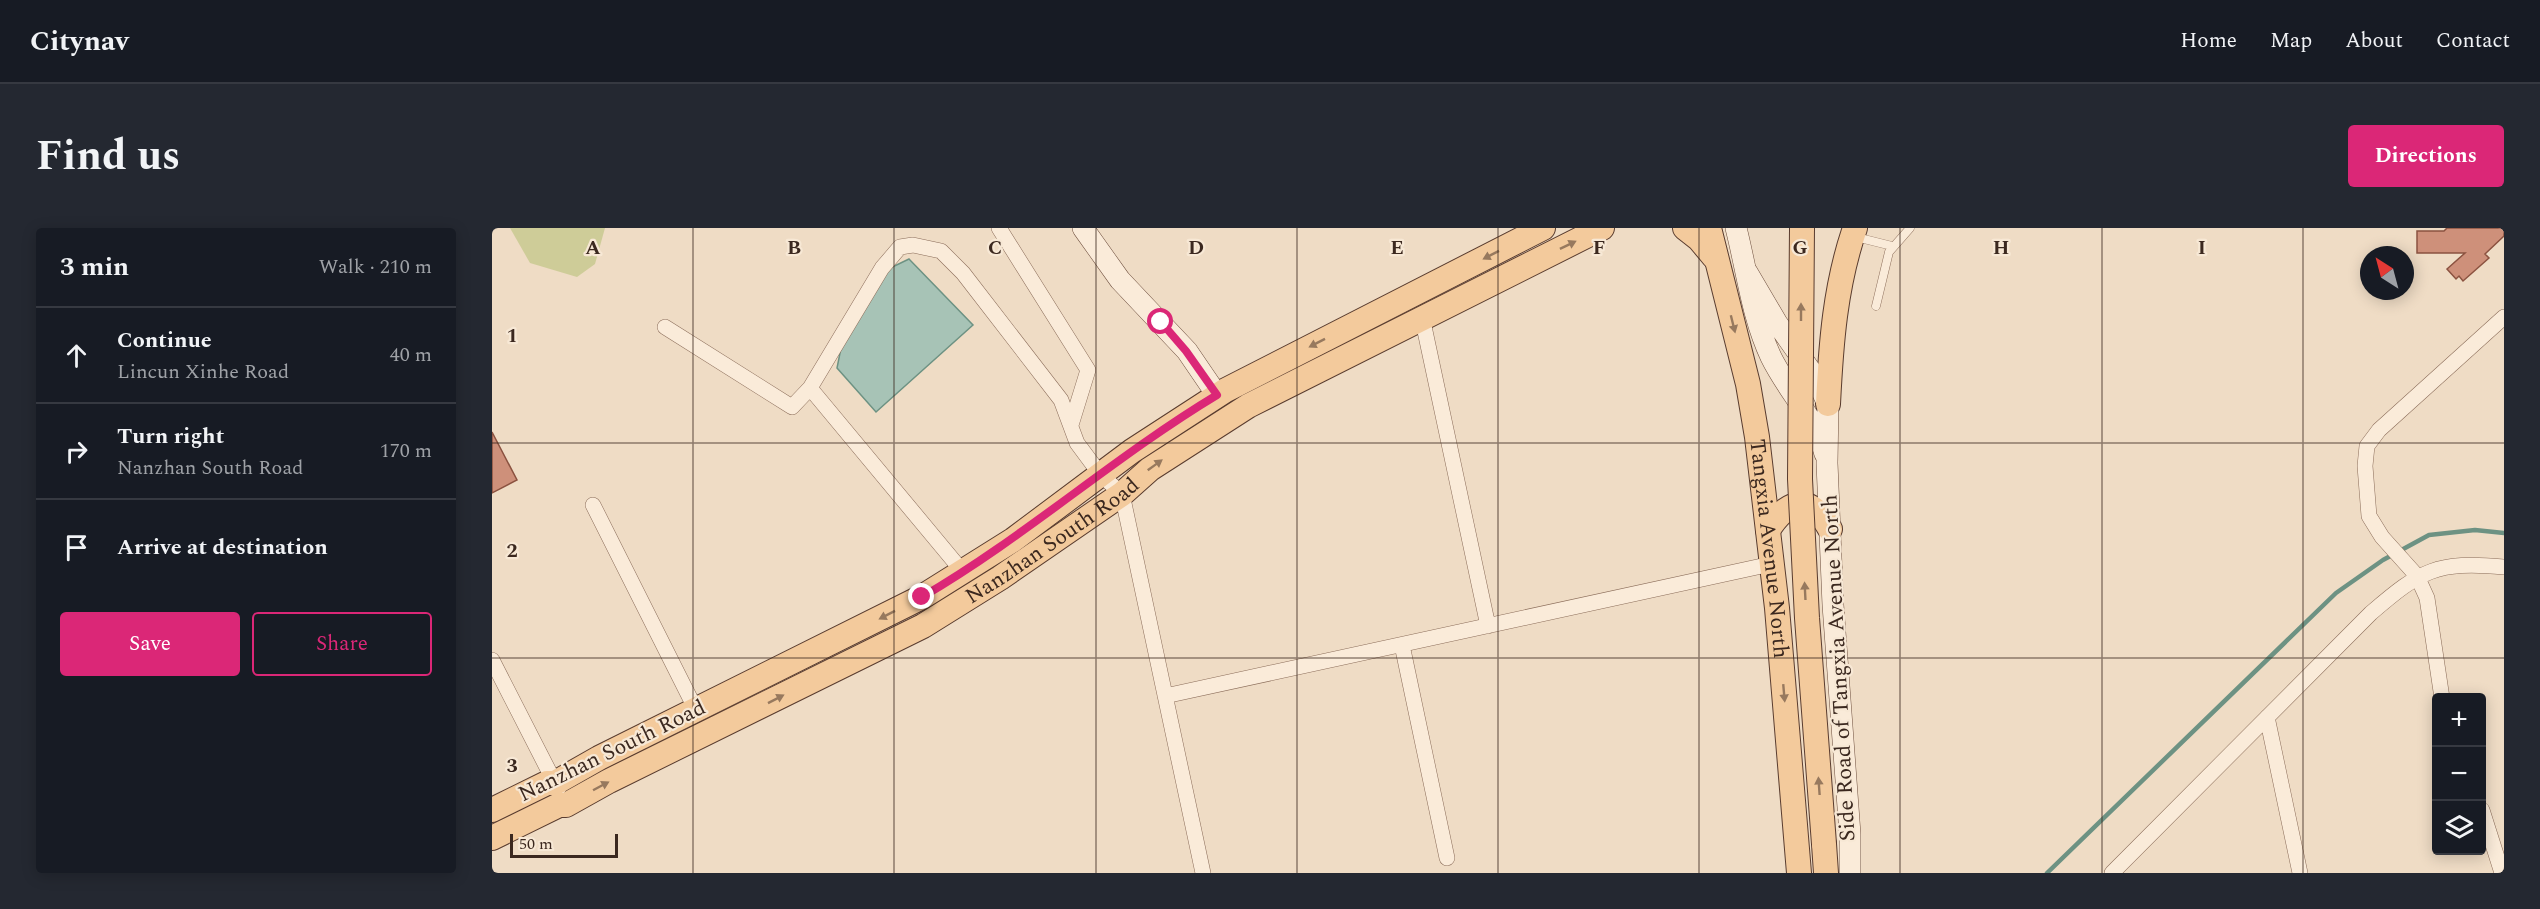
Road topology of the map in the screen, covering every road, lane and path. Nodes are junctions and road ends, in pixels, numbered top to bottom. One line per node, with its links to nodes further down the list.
1 (999, 228): 21 (street)
2 (1083, 228): 19 (main road)
3 (1543, 228): 19 (main road, Nanzhan South Road, one-way to 19)
4 (1602, 228): 15 (main road, Nanzhan South Road, one-way to 4)
5 (1685, 228): 12 (main road)
6 (1709, 228): 12 (main road, Tangxia Avenue North)
7 (1736, 228): 13 (main road, Side Road of Tangxia Avenue North)
8 (1802, 228): 47 (main road, Tangxia Avenue North, one-way to 8, bridge)
9 (1910, 228): 11 (lane)
10 (1853, 232): 11 (lane); 20 (main road)
11 (1892, 246): 14 (lane)
12 (1720, 267): 27 (main road, Tangxia Avenue North, one-way to 27)
13 (1748, 272): 20 (main road, Side Road of Tangxia Avenue North); 22 (main road, Side Road of Tangxia Avenue North)
14 (1876, 306)
15 (1422, 317): 24 (main road, Nanzhan South Road, one-way to 15); 32 (street)
16 (2504, 317): 31 (street)
17 (665, 327): 18 (street)
18 (810, 388): 21 (street); 30 (street)
19 (1217, 395): 23 (main road, Nanzhan South Road)
20 (1828, 404): 22 (main road, Side Road of Tangxia Avenue North)
21 (1071, 425): 23 (street)
22 (1827, 463): 26 (main road, Side Road of Tangxia Avenue North)
23 (1100, 474): 24 (street); 30 (main road, Nanzhan South Road)
24 (1122, 494): 36 (street); 40 (main road, Nanzhan South Road, one-way to 24)
25 (593, 505): 37 (street)
26 (1830, 529): 27 (main road); 48 (main road, Side Road of Tangxia Avenue North)
27 (1768, 530): 28 (main road, Tangxia Avenue North)
28 (1771, 564): 32 (street); 46 (main road, Tangxia Avenue North, one-way to 46)
29 (2504, 567): 31 (street)
30 (963, 572): 37 (main road, Nanzhan South Road, one-way to 37)
31 (2417, 576): 35 (street); 38 (street)
32 (1488, 626): 33 (street)
33 (1402, 645): 36 (street); 44 (street)
34 (492, 660): 39 (street)
35 (2441, 693)
36 (1165, 696): 45 (street)
37 (696, 710): 39 (main road, Nanzhan South Road)
38 (2267, 717): 49 (street); 50 (street)
39 (555, 783): 40 (street); 41 (main road, Nanzhan South Road)
40 (566, 805): 43 (main road, Nanzhan South Road)
41 (492, 810)
42 (2486, 825): 51 (street)
43 (492, 838)
44 (1447, 858)
45 (1203, 873)
46 (1799, 873)
47 (1826, 873)
48 (1850, 873)
49 (2112, 873)
50 (2300, 873)
51 (2502, 873)

